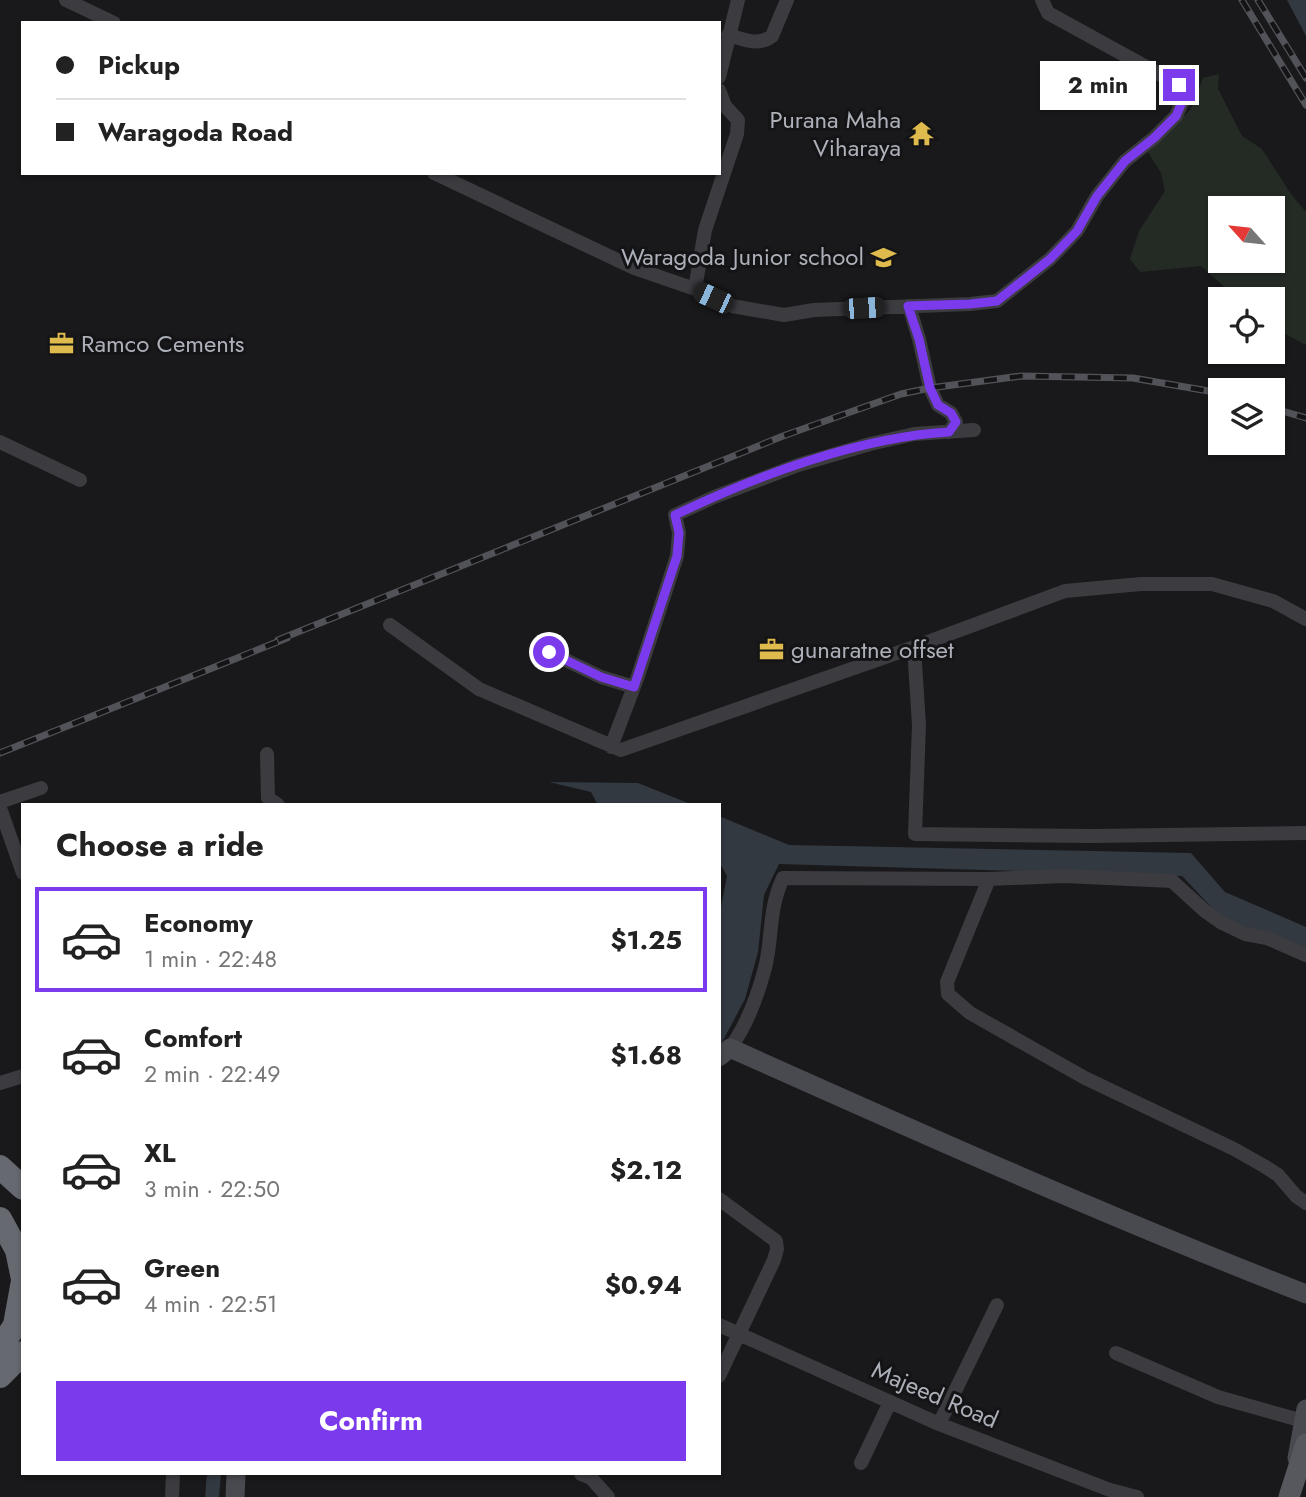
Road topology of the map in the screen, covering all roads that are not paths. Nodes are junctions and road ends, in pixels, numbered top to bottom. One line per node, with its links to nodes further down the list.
1 (66, 0): 5 (street)
2 (738, 0): 6 (street)
3 (787, 0): 6 (street)
4 (1042, 0): 11 (street)
5 (110, 21)
6 (728, 35): 7 (street)
7 (721, 67)
8 (721, 95): 10 (street)
9 (438, 175): 10 (street)
10 (695, 289): 11 (street)
11 (908, 306): 13 (street)
12 (974, 430): 13 (street)
13 (949, 432): 20 (street)
14 (0, 442): 15 (street)
15 (80, 480)
16 (1306, 619): 18 (street)
17 (390, 625): 21 (street)
18 (914, 647): 21 (street); 27 (street)
19 (549, 652): 20 (street)
20 (634, 687): 21 (street)
21 (611, 747)
22 (267, 754): 25 (street)
23 (41, 788): 24 (street)
24 (0, 802)
25 (275, 803)
26 (0, 808): 28 (street)
27 (1306, 833)
28 (21, 867)
29 (989, 879): 30 (street); 31 (street); 37 (street)
30 (1306, 955)
31 (724, 1053): 41 (street)
32 (21, 1077): 33 (street)
33 (0, 1083)
34 (0, 1167): 35 (highway)
35 (21, 1186)
36 (721, 1200): 44 (street)
37 (1306, 1203)
38 (0, 1219): 39 (highway)
39 (21, 1270)
40 (21, 1291): 45 (highway)
41 (1306, 1294)
42 (998, 1305): 52 (street)
43 (721, 1326): 44 (street, Majeed Road)
44 (738, 1333): 48 (street); 50 (street, Majeed Road)
45 (0, 1349)
46 (1116, 1353): 51 (street)
47 (21, 1355): 49 (highway)
48 (721, 1371)
49 (0, 1376)
50 (890, 1402): 52 (street, Majeed Road); 55 (street)
51 (1305, 1415): 59 (street)
52 (939, 1424): 63 (street, Majeed Road)
53 (1306, 1444): 59 (main road)
54 (1306, 1454): 59 (street)
55 (861, 1463)
56 (173, 1475): 60 (street)
57 (236, 1475): 61 (street)
58 (584, 1475): 62 (street)
59 (1292, 1487)
60 (172, 1497)
61 (234, 1497)
62 (608, 1497)
63 (1137, 1497)

